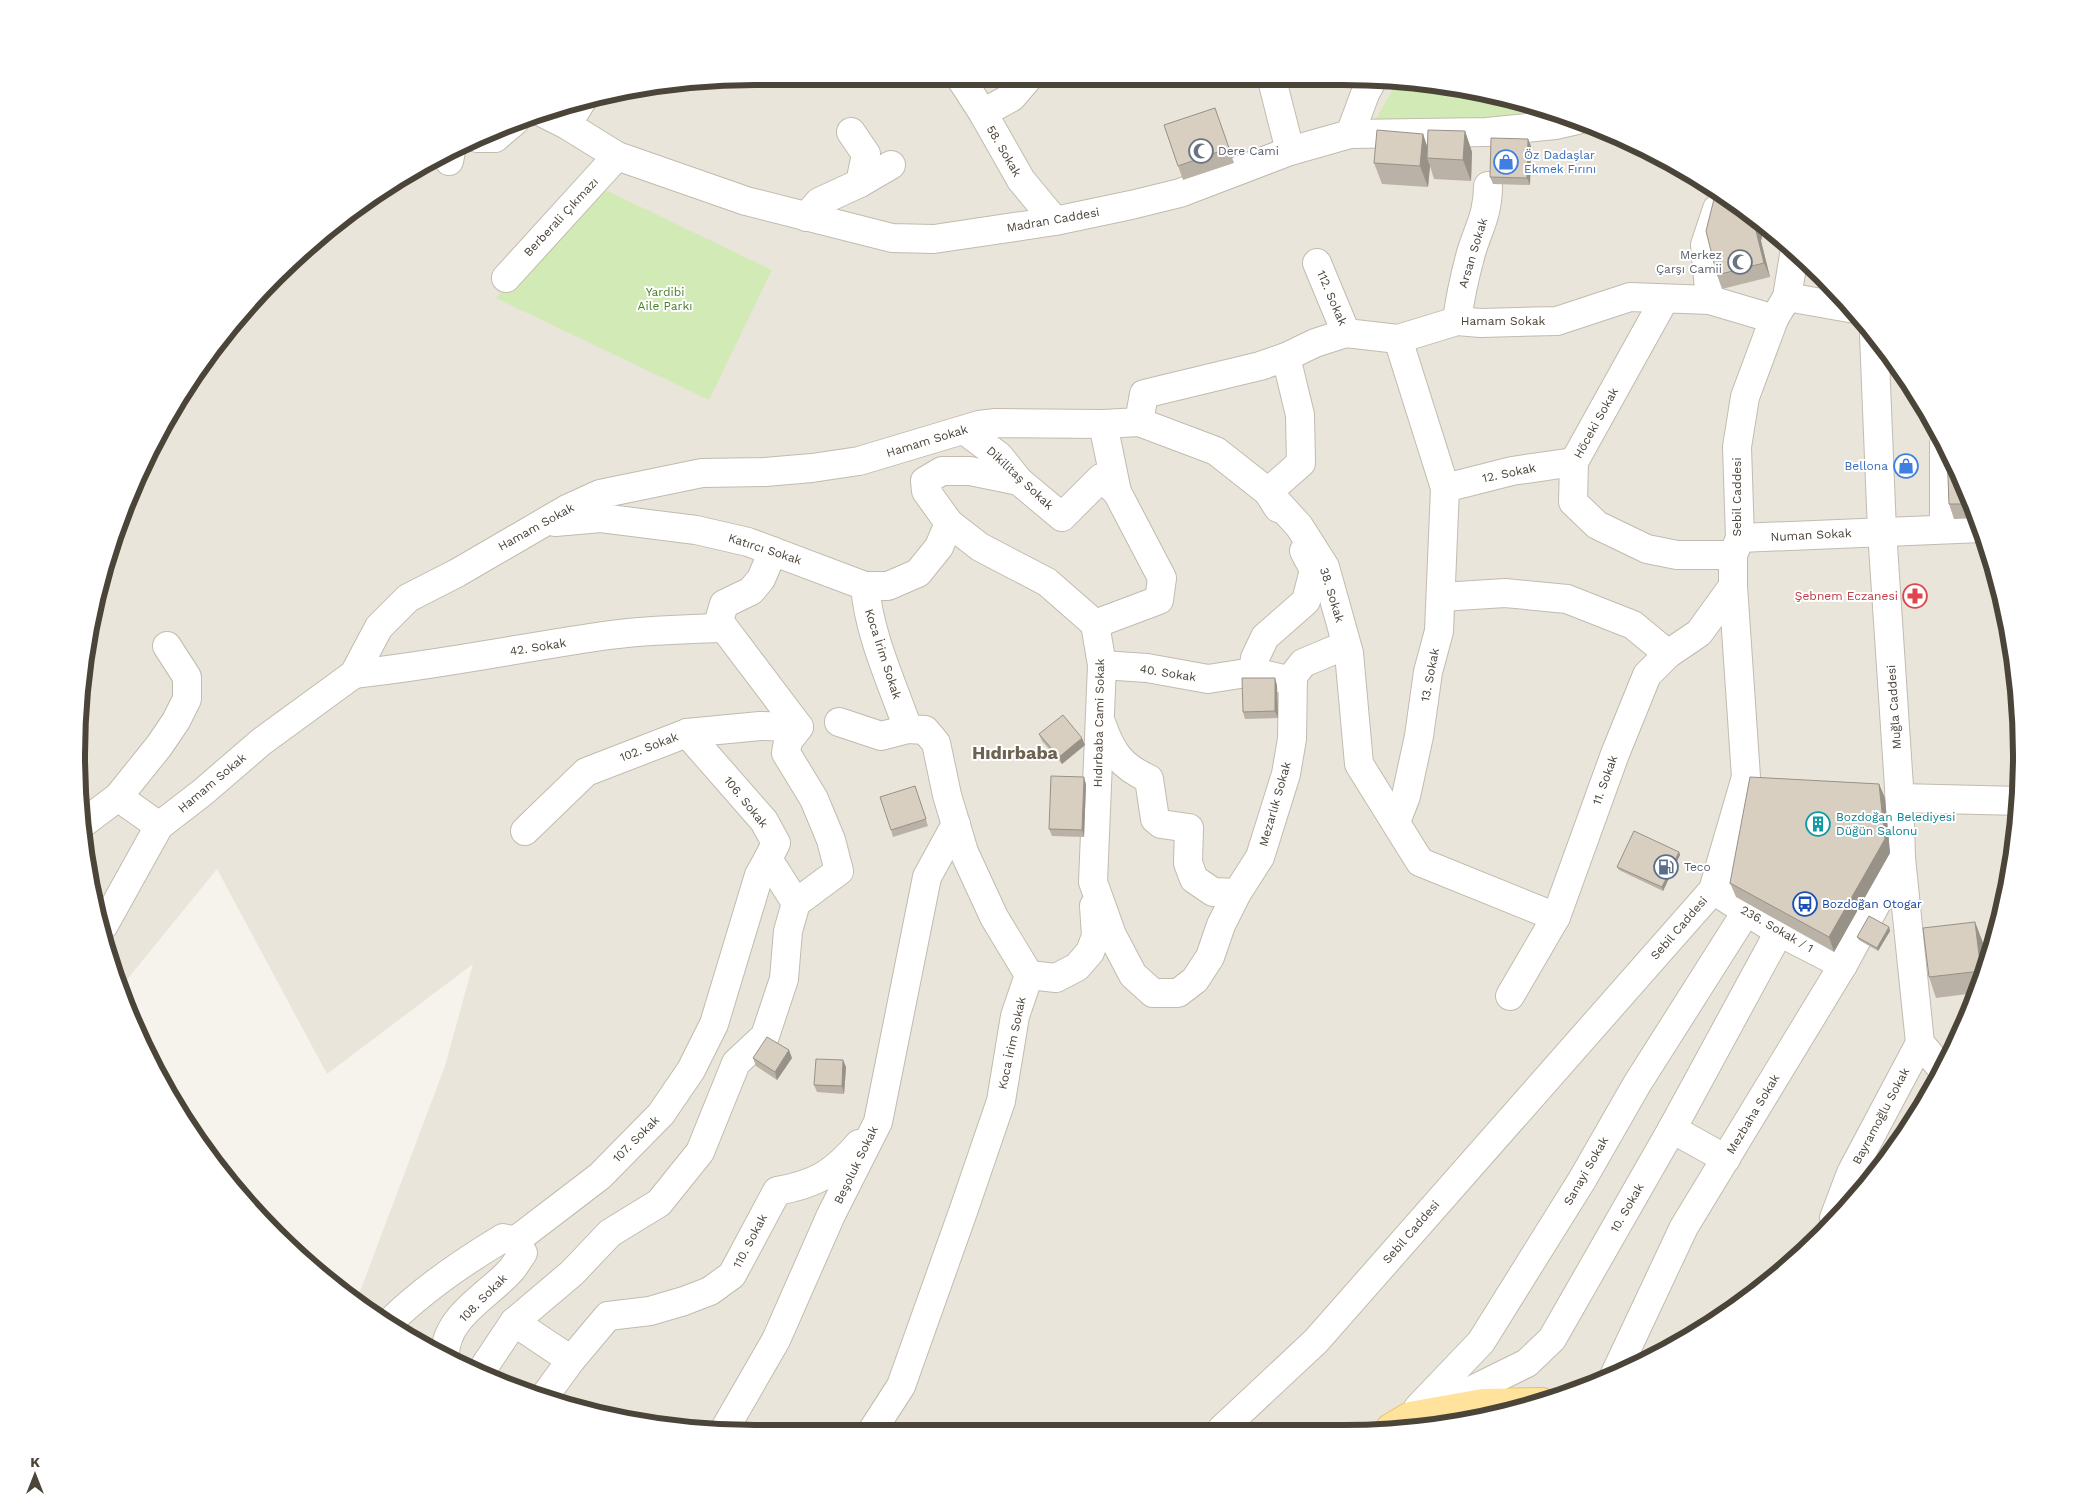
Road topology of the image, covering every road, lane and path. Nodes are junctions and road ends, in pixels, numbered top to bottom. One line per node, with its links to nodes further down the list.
1 (965, 85): 6 (street, 58. Sokak)
2 (1022, 85): 6 (street)
3 (1273, 85): 12 (street)
4 (1369, 86): 11 (street)
5 (576, 110): 9 (street)
6 (983, 113): 19 (street, 58. Sokak)
7 (552, 117): 9 (street, Madran Caddesi)
8 (1564, 123): 11 (street, Madran Caddesi)
9 (567, 125): 13 (street, Madran Caddesi)
10 (851, 132): 15 (street)
11 (1350, 134): 12 (street, Madran Caddesi)
12 (1290, 151): 19 (street, Madran Caddesi)
13 (617, 156): 18 (street, Madran Caddesi); 22 (street, Berberali Çıkmazı)
14 (892, 165): 15 (street)
15 (860, 183): 18 (street)
16 (1488, 186): 27 (street, Arsan Sokak)
17 (1728, 207): 24 (street)
18 (806, 217): 19 (street, Madran Caddesi)
19 (1055, 221)
20 (1793, 258): 25 (street, Sebil Caddesi)
21 (1317, 263): 28 (street, 112. Sokak)
22 (506, 278)
23 (1664, 300): 24 (street, Hamam Sokak); 27 (street, Hamam Sokak); 36 (street, Höceki Sokak)
24 (1710, 300): 25 (street, Hamam Sokak)
25 (1781, 308): 26 (street, Hamam Sokak); 46 (street, Sebil Caddesi)
26 (1843, 309)
27 (1457, 321): 29 (street, Hamam Sokak)
28 (1346, 333): 29 (street, Hamam Sokak); 31 (street, Hamam Sokak)
29 (1398, 340): 38 (street, 13. Sokak)
30 (1874, 346): 45 (street, Muğla Caddesi)
31 (1286, 357): 32 (street, Hamam Sokak); 40 (street)
32 (1139, 422): 33 (street, Hamam Sokak); 40 (street, 38. Sokak)
33 (1102, 424): 34 (street, Hamam Sokak); 39 (street)
34 (964, 430): 37 (street, Dikilitaş Sokak); 41 (street, Hamam Sokak)
35 (1944, 459): 44 (street)
36 (1574, 462): 38 (street, 12. Sokak); 46 (street, Höceki Sokak)
37 (1019, 481): 39 (street, Dikilitaş Sokak); 42 (street)
38 (1445, 488): 50 (street, 13. Sokak)
39 (1117, 492): 51 (street)
40 (1268, 492): 53 (street, 38. Sokak); 57 (street)
41 (546, 523): 47 (street, Katırcı Sokak); 58 (street, Hamam Sokak)
42 (949, 523): 48 (street, Katırcı Sokak); 51 (street)
43 (1973, 528): 44 (street, Numan Sokak)
44 (1944, 529): 45 (street, Numan Sokak)
45 (1882, 531): 46 (street, Numan Sokak); 68 (street, Muğla Caddesi)
46 (1736, 546): 49 (street, Sebil Caddesi)
47 (772, 551): 48 (street, Katırcı Sokak); 52 (street)
48 (865, 586): 63 (street, Koca İrim Sokak)
49 (1733, 586): 55 (street, 11. Sokak); 65 (street, Sebil Caddesi)
50 (1441, 598): 55 (street); 72 (street, 13. Sokak)
51 (1095, 624): 56 (street, Hıdırbaba Cami Sokak)
52 (723, 628): 58 (street, 42. Sokak); 62 (street)
53 (1346, 645): 59 (street); 72 (street, 38. Sokak)
54 (167, 646): 69 (street)
55 (1668, 654): 83 (street, 11. Sokak)
56 (1102, 665): 57 (street, 40. Sokak); 61 (street, Hıdırbaba Cami Sokak)
57 (1252, 672): 59 (street, 40. Sokak)
58 (354, 674): 74 (street, Hamam Sokak)
59 (1292, 681): 80 (street, Mezarlık Sokak)
60 (839, 722): 63 (street)
61 (1101, 723): 78 (street, Hıdırbaba Cami Sokak); 80 (street)
62 (799, 727): 64 (street, 102. Sokak); 81 (street)
63 (908, 729): 73 (street)
64 (687, 732): 75 (street, 102. Sokak); 77 (street, 106. Sokak)
65 (1746, 777): 66 (street); 79 (street, Sebil Caddesi)
66 (1775, 779)
67 (1871, 785): 68 (street)
68 (1900, 792): 70 (street); 76 (street, Muğla Caddesi)
69 (118, 797): 71 (street); 74 (street)
70 (2012, 800)
71 (88, 819)
72 (1396, 822): 83 (street)
73 (956, 824): 88 (street); 92 (street, Beşoluk Sokak)
74 (159, 826): 84 (street)
75 (525, 831)
76 (1901, 858): 87 (street, Mezbaha Sokak); 90 (street, Muğla Caddesi)
77 (768, 859): 81 (street); 97 (street, 107. Sokak)
78 (1093, 882): 85 (street, Hıdırbaba Cami Sokak); 88 (street)
79 (1713, 890): 82 (street, 236. Sokak / 1); 109 (street, Sebil Caddesi)
80 (1237, 893): 85 (street, Mezarlık Sokak)
81 (796, 903): 99 (street)
82 (1746, 912): 86 (street, 236. Sokak / 1); 106 (street, Sanayi Sokak)
83 (1556, 917): 89 (street, 11. Sokak)
84 (106, 921)
85 (1221, 926)
86 (1779, 932): 87 (street, 236. Sokak / 1); 93 (street, 10. Sokak)
87 (1842, 965): 94 (street, Mezbaha Sokak)
88 (1028, 975): 108 (street, Koca İrim Sokak)
89 (1510, 996)
90 (1920, 1043): 91 (street); 95 (street, Bayramoğlu Sokak)
91 (1937, 1063)
92 (878, 1122): 101 (street, 110. Sokak); 107 (street, Beşoluk Sokak)
93 (1672, 1129): 94 (street); 106 (street, 10. Sokak)
94 (1726, 1159): 102 (street, Mezbaha Sokak)
95 (1860, 1178): 96 (street, Bayramoğlu Sokak)
96 (1850, 1193)
97 (515, 1241): 98 (street, 107. Sokak); 100 (street, 108. Sokak)
98 (394, 1319)
99 (514, 1322): 101 (street); 103 (street)
100 (444, 1348)
101 (571, 1360): 104 (street, 110. Sokak)
102 (1619, 1365)
103 (484, 1367)
104 (548, 1391)
105 (1514, 1402): 106 (main road)
106 (1400, 1422)
107 (727, 1424)
108 (876, 1425)
109 (1226, 1425)

